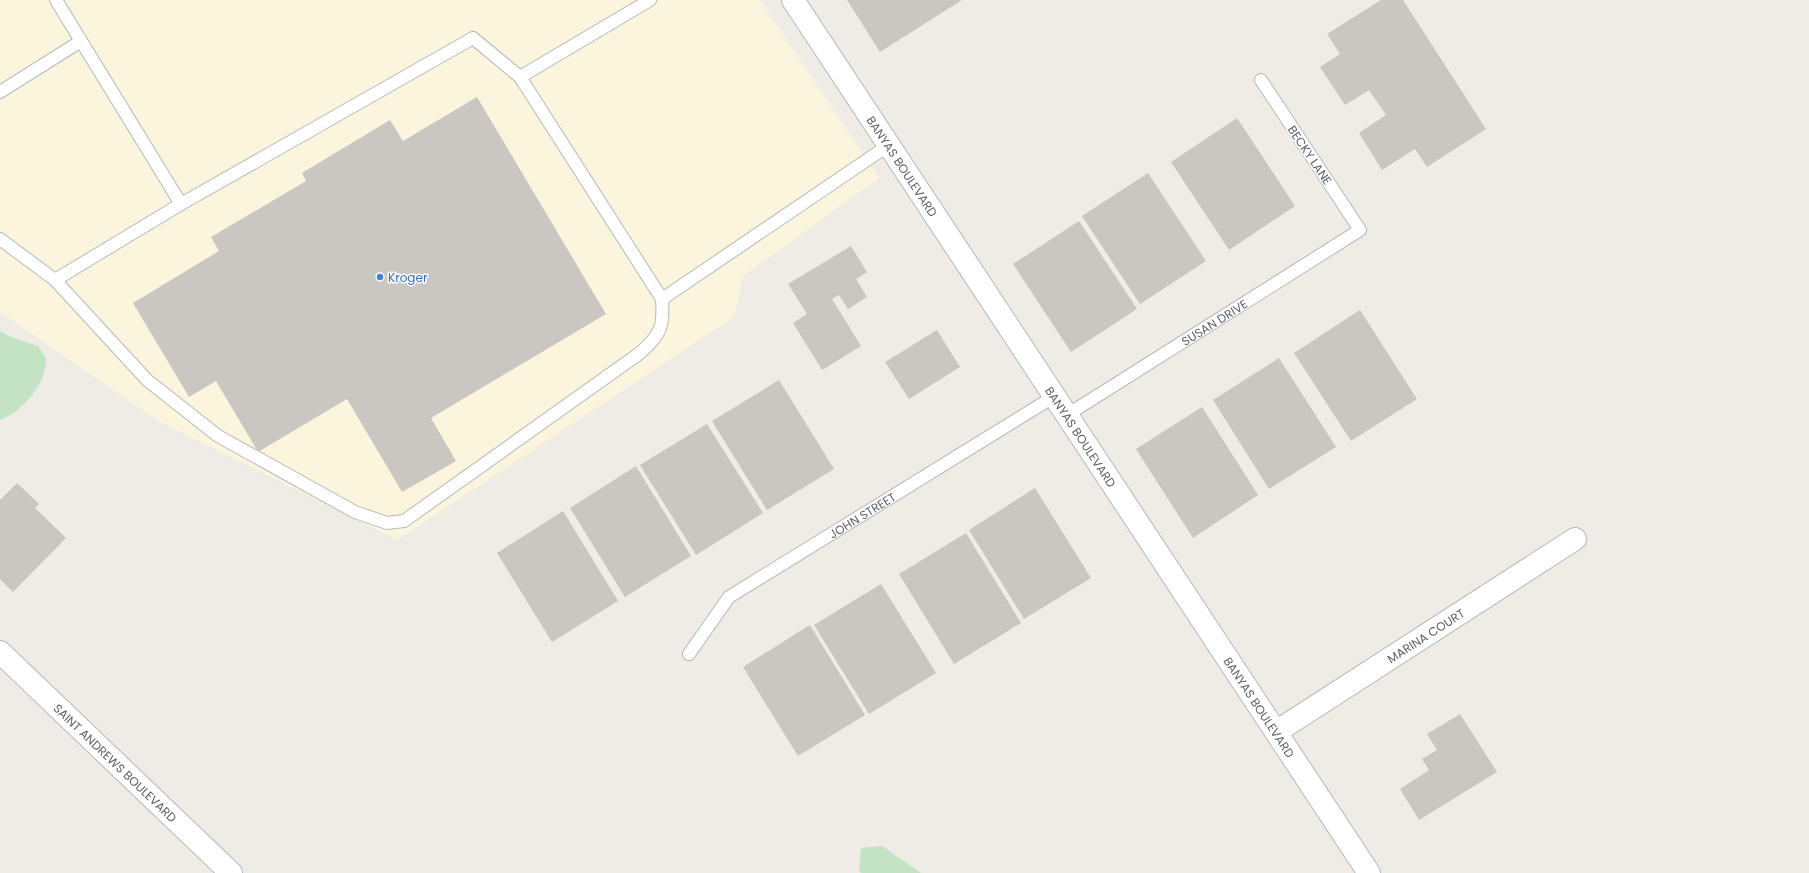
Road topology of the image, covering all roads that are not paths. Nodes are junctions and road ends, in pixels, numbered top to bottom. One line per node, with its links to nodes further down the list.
1 (56, 0): 4 (lane)
2 (650, 0): 5 (lane)
3 (793, 0): 8 (street, BANYAS BOULEVARD)
4 (81, 41): 7 (lane); 9 (lane)
5 (520, 77): 9 (lane); 13 (lane)
6 (1261, 80): 10 (lane, BECKY LANE)
7 (0, 92)
8 (889, 145): 13 (lane); 14 (street, BANYAS BOULEVARD)
9 (181, 204): 12 (lane)
10 (1360, 230): 15 (lane, SUSAN DRIVE)
11 (0, 239): 12 (lane)
12 (55, 280): 13 (lane)
13 (662, 299)
14 (1055, 396): 15 (street, BANYAS BOULEVARD); 18 (lane, JOHN STREET)
15 (1067, 414): 19 (street, BANYAS BOULEVARD)
16 (1575, 539): 19 (street, MARINA COURT)
17 (0, 652): 20 (street, SAINT ANDREWS BOULEVARD)
18 (690, 654)
19 (1276, 732): 21 (street, BANYAS BOULEVARD)
20 (231, 873)
21 (1369, 873)

